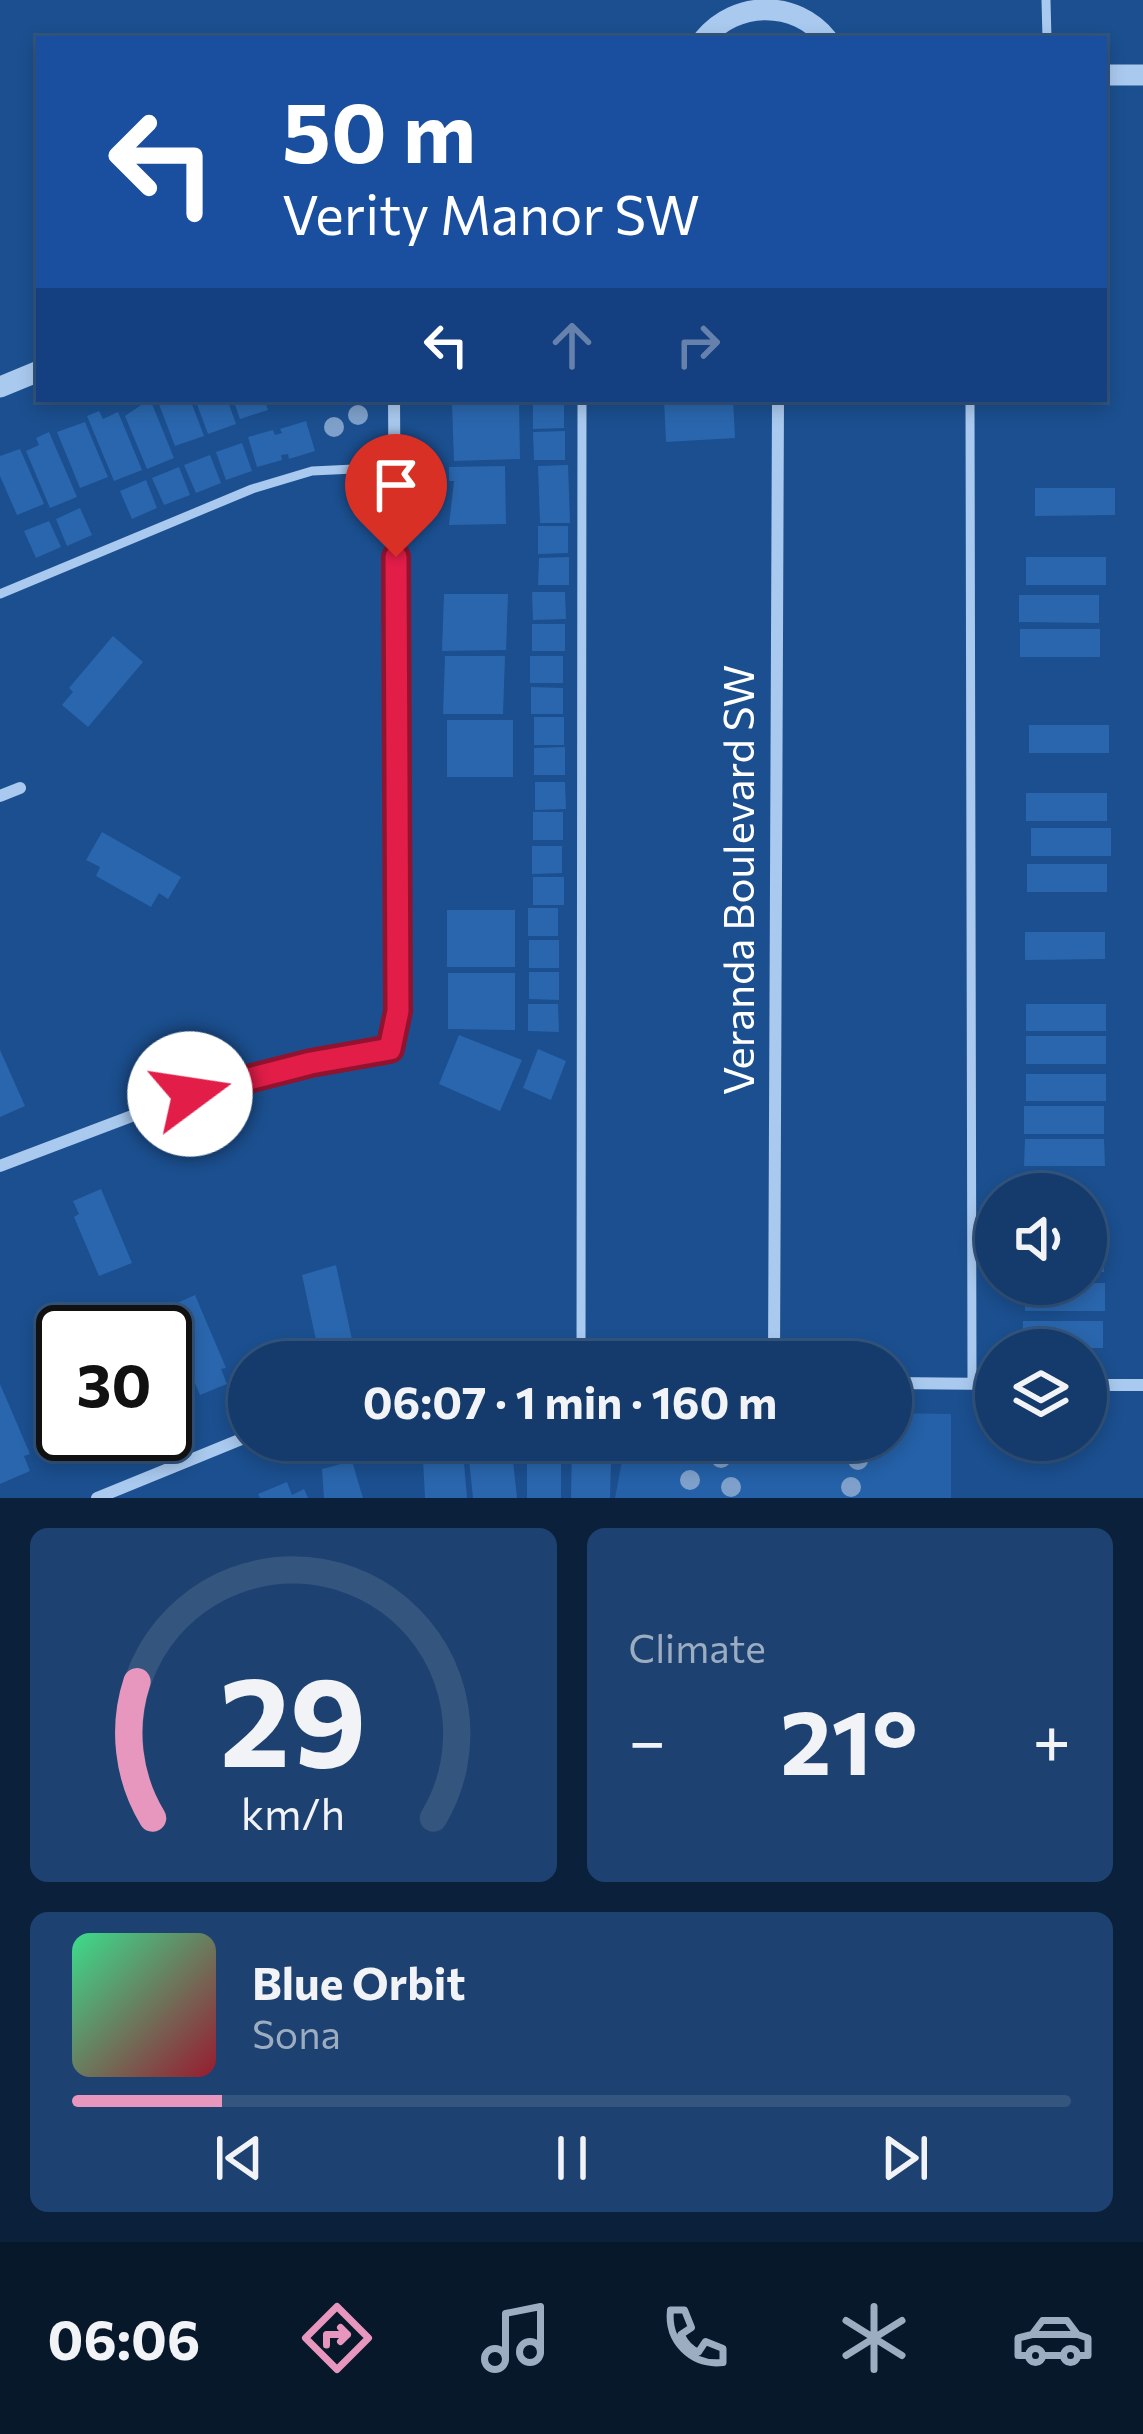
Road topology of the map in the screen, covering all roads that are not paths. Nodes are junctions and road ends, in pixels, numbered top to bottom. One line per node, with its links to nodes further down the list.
1 (711, 0): 5 (street)
2 (1046, 0): 8 (lane)
3 (781, 2): 4 (street); 5 (street)
4 (809, 17): 6 (street); 7 (street)
5 (707, 35)
6 (825, 36)
7 (832, 36)
8 (1047, 36)
9 (1107, 75): 10 (street)
10 (1143, 75)
11 (36, 372): 12 (street)
12 (0, 387)
13 (394, 402): 17 (street)
14 (582, 402): 22 (lane)
15 (778, 402): 23 (street, Veranda Boulevard SW)
16 (970, 402): 25 (lane)
17 (396, 467): 18 (lane); 21 (street)
18 (0, 595)
19 (20, 788): 20 (street)
20 (0, 796)
21 (0, 1166)
22 (581, 1341)
23 (774, 1341)
24 (912, 1383): 25 (street)
25 (972, 1384)
26 (1107, 1385): 27 (street)
27 (1143, 1385)
28 (228, 1445): 29 (street)
29 (97, 1498)

